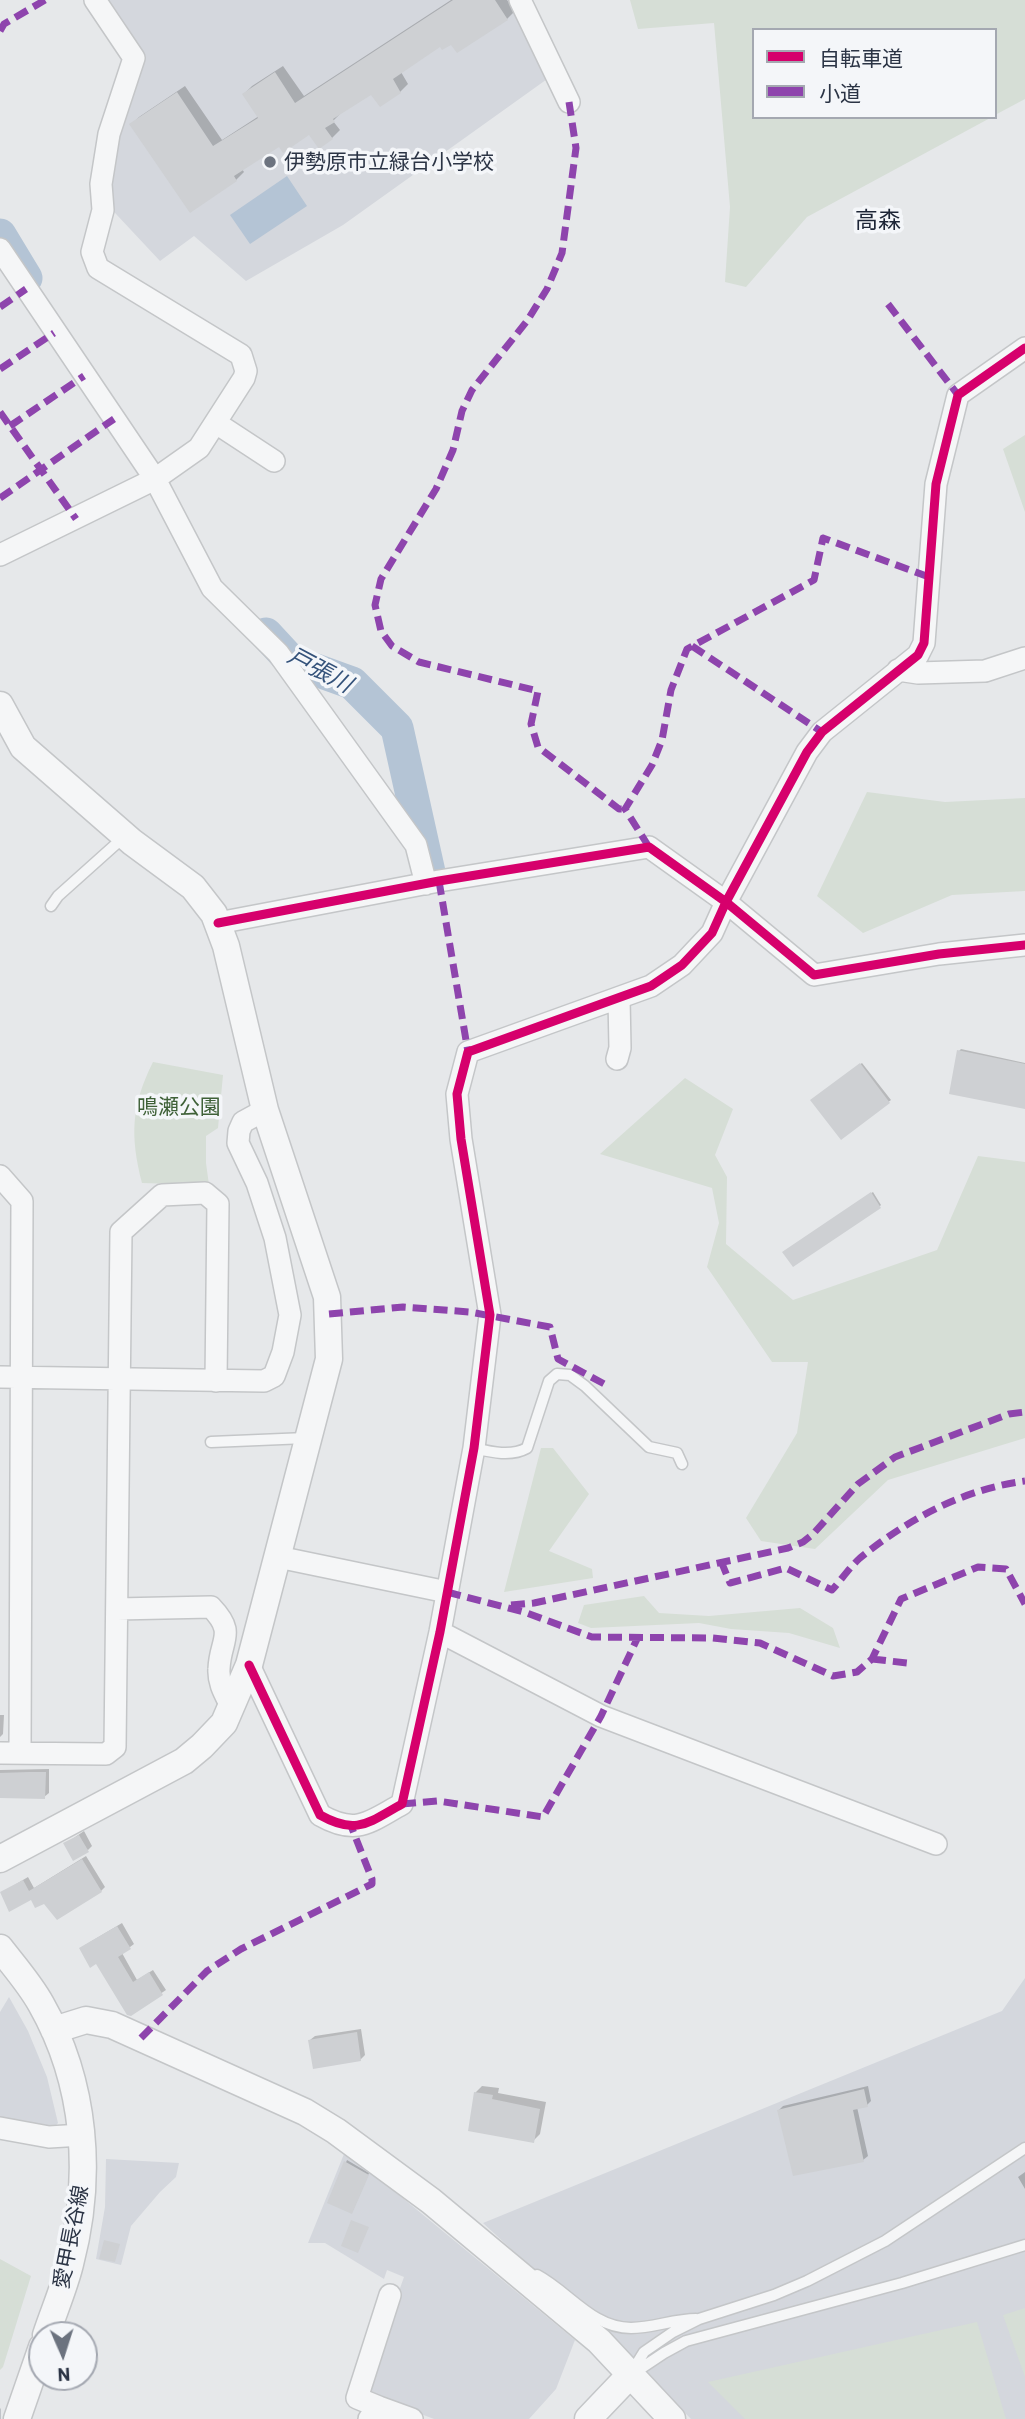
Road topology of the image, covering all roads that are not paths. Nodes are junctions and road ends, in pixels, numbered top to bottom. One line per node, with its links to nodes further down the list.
1 (95, 0): 6 (street)
2 (520, 0): 3 (street)
3 (569, 102)
4 (0, 249): 8 (street)
5 (1025, 348): 11 (street)
6 (216, 423): 7 (street); 8 (street)
7 (274, 461)
8 (155, 479): 9 (street); 14 (street)
9 (0, 555)
10 (1025, 658): 11 (street)
11 (898, 670): 15 (street)
12 (0, 705): 13 (street)
13 (125, 836): 16 (lane); 17 (street)
14 (426, 884): 15 (street); 17 (street)
15 (726, 902): 18 (street); 19 (street)
16 (51, 906)
17 (218, 923): 21 (street)
18 (1025, 945)
19 (620, 998): 20 (street); 29 (street)
20 (617, 1059)
21 (265, 1110): 26 (street); 27 (street)
22 (0, 1176): 24 (street)
23 (0, 1377): 24 (street)
24 (22, 1378): 25 (street); 37 (street)
25 (119, 1379): 26 (street); 26 (street); 33 (street)
26 (216, 1381)
27 (308, 1438): 28 (lane); 31 (street)
28 (211, 1442)
29 (474, 1448): 30 (lane); 32 (street)
30 (682, 1464)
31 (278, 1557): 32 (street); 35 (street)
32 (447, 1592): 34 (street)
33 (117, 1609): 36 (street); 37 (street)
34 (440, 1632): 35 (street); 38 (street)
35 (249, 1665): 36 (street)
36 (231, 1706): 39 (street)
37 (10, 1753)
38 (936, 1844)
39 (0, 1859)
40 (0, 1948): 41 (street, 愛甲長谷線)
41 (54, 2030): 43 (street, 愛甲長谷線); 46 (street)
42 (0, 2128): 43 (street)
43 (82, 2135): 49 (street, 愛甲長谷線)
44 (1025, 2148): 48 (lane)
45 (1025, 2245): 50 (lane)
46 (494, 2253): 48 (lane); 50 (street)
47 (390, 2295): 52 (street)
48 (699, 2319): 50 (lane)
49 (51, 2321)
50 (629, 2376): 55 (street); 56 (street)
51 (28, 2387): 53 (street)
52 (374, 2413): 54 (street)
53 (17, 2419)
54 (412, 2419)
55 (588, 2419)
56 (672, 2419)

